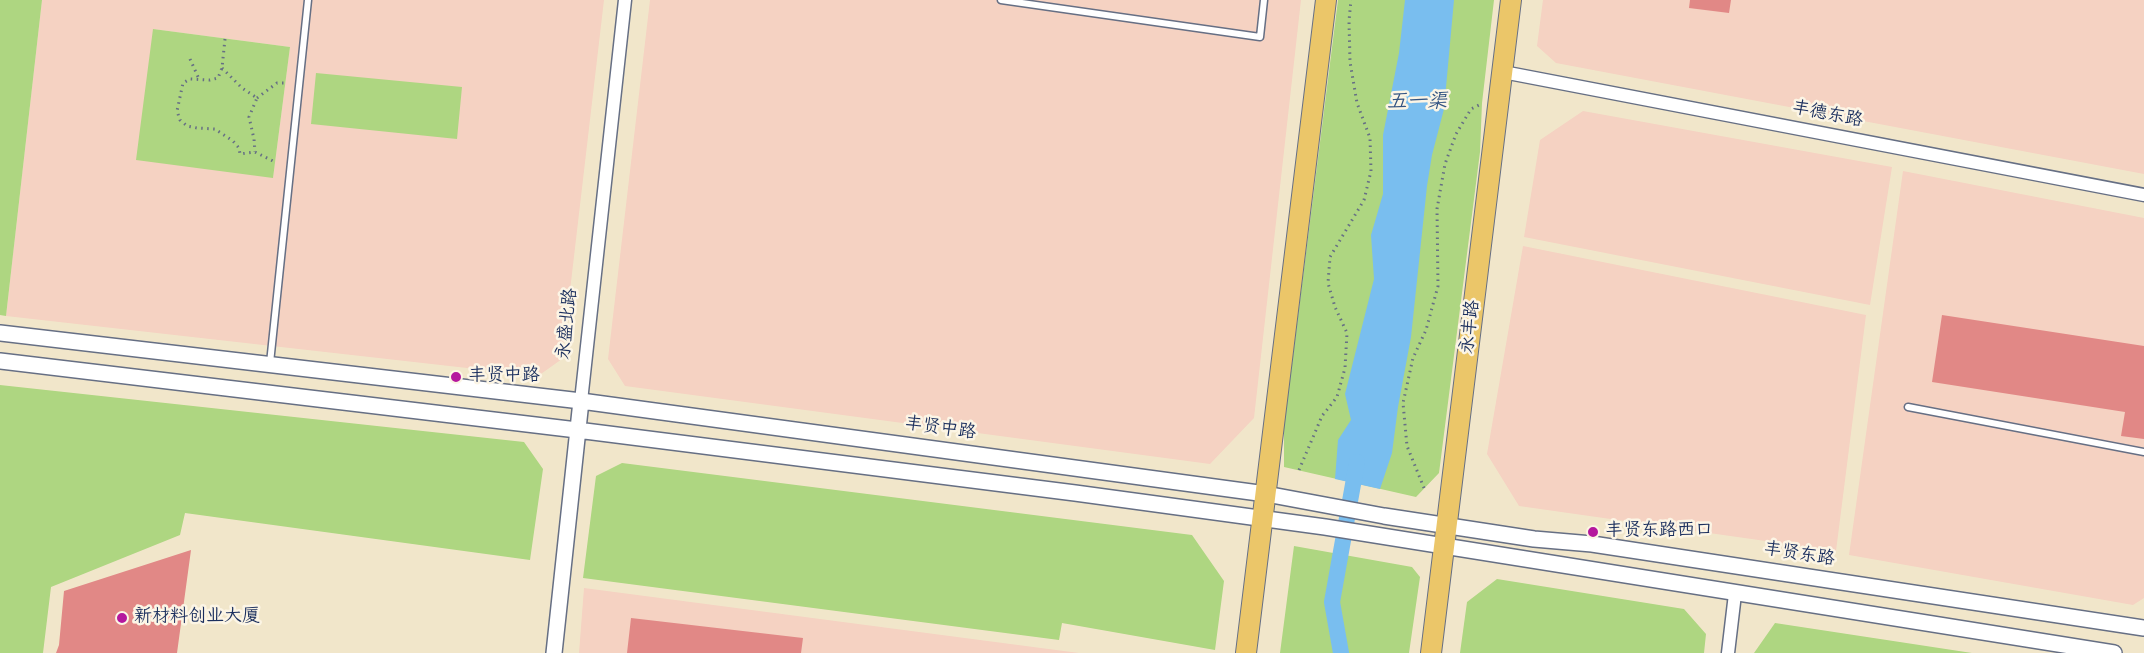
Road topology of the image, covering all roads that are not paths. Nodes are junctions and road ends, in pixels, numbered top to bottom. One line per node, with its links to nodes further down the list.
1 (308, 0): 11 (lane)
2 (625, 0): 12 (street, 永盛北路)
3 (1001, 0): 4 (lane)
4 (1264, 0)
5 (1326, 0): 16 (main road)
6 (1511, 0): 7 (main road, 永丰路)
7 (1503, 72): 8 (street, 丰德东路); 19 (main road, 永丰路)
8 (2144, 195)
9 (0, 333): 11 (street, 丰贤中路)
10 (0, 361): 14 (street)
11 (270, 364): 12 (street, 丰贤中路)
12 (581, 401): 14 (street, 永盛北路); 16 (street, 丰贤中路)
13 (1908, 407): 15 (lane)
14 (577, 430): 18 (street); 23 (street, 永盛北路)
15 (2144, 452)
16 (1266, 494): 17 (street, 丰贤中路); 18 (main road)
17 (1384, 516): 19 (street, 丰贤东路)
18 (1263, 519): 20 (street); 24 (main road)
19 (1448, 525): 20 (main road, 永丰路); 22 (street, 丰贤东路)
20 (1445, 546): 21 (street); 25 (main road, 永丰路)
21 (1735, 594): 26 (street); 27 (street)
22 (2144, 628)
23 (554, 653)
24 (1246, 653)
25 (1431, 653)
26 (1728, 653)
27 (2114, 653)

